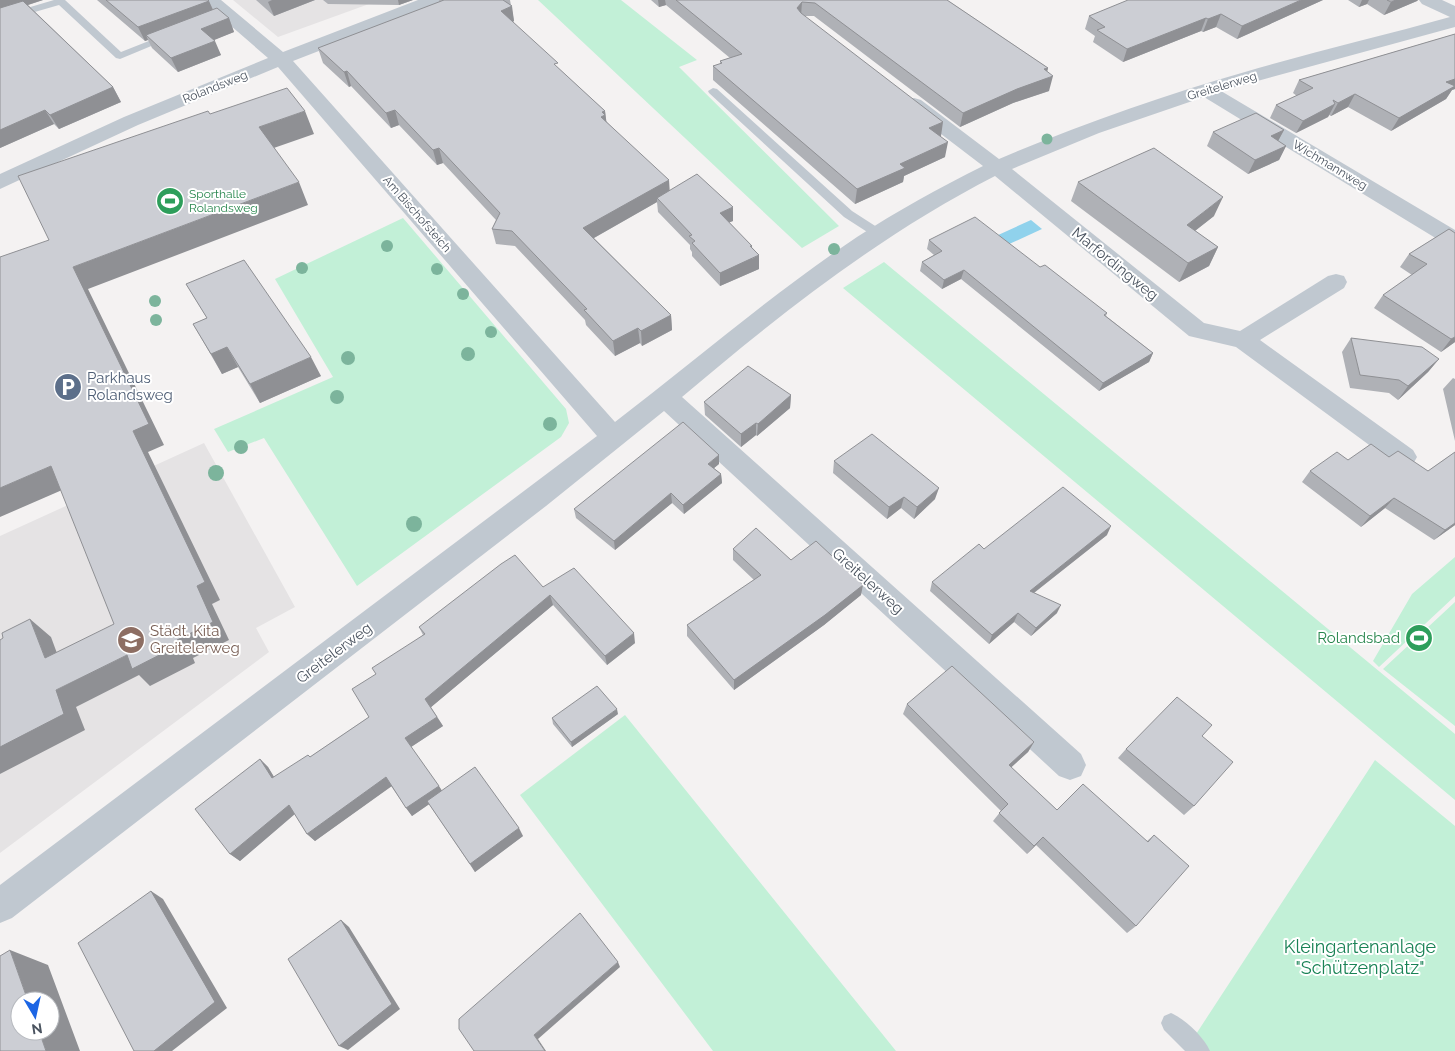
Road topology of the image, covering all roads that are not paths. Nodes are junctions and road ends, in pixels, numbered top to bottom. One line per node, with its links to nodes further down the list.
1 (210, 0): 7 (street, Am Bischofsteich)
2 (434, 0): 7 (street, Rolandsweg)
3 (1428, 0): 5 (street, Greitelerweg)
4 (0, 19): 6 (lane)
5 (1454, 20): 9 (street, Greitelerweg)
6 (174, 35)
7 (281, 59): 12 (street, Rolandsweg); 18 (street, Am Bischofsteich)
8 (713, 90): 13 (lane)
9 (1206, 90): 11 (street, Greitelerweg); 14 (street, Wichmannweg)
10 (902, 95): 11 (street)
11 (998, 168): 13 (street, Greitelerweg); 16 (street, Marfordingweg)
12 (0, 182)
13 (880, 234): 17 (street, Greitelerweg)
14 (1455, 240)
15 (1336, 282): 16 (street)
16 (1243, 340): 19 (street, Marfordingweg)
17 (665, 396): 18 (street, Greitelerweg); 20 (street, Greitelerweg)
18 (614, 438): 21 (street, Greitelerweg)
19 (1404, 458)
20 (1070, 765)
21 (0, 906)
22 (1171, 1023): 23 (lane)
23 (1200, 1051)

